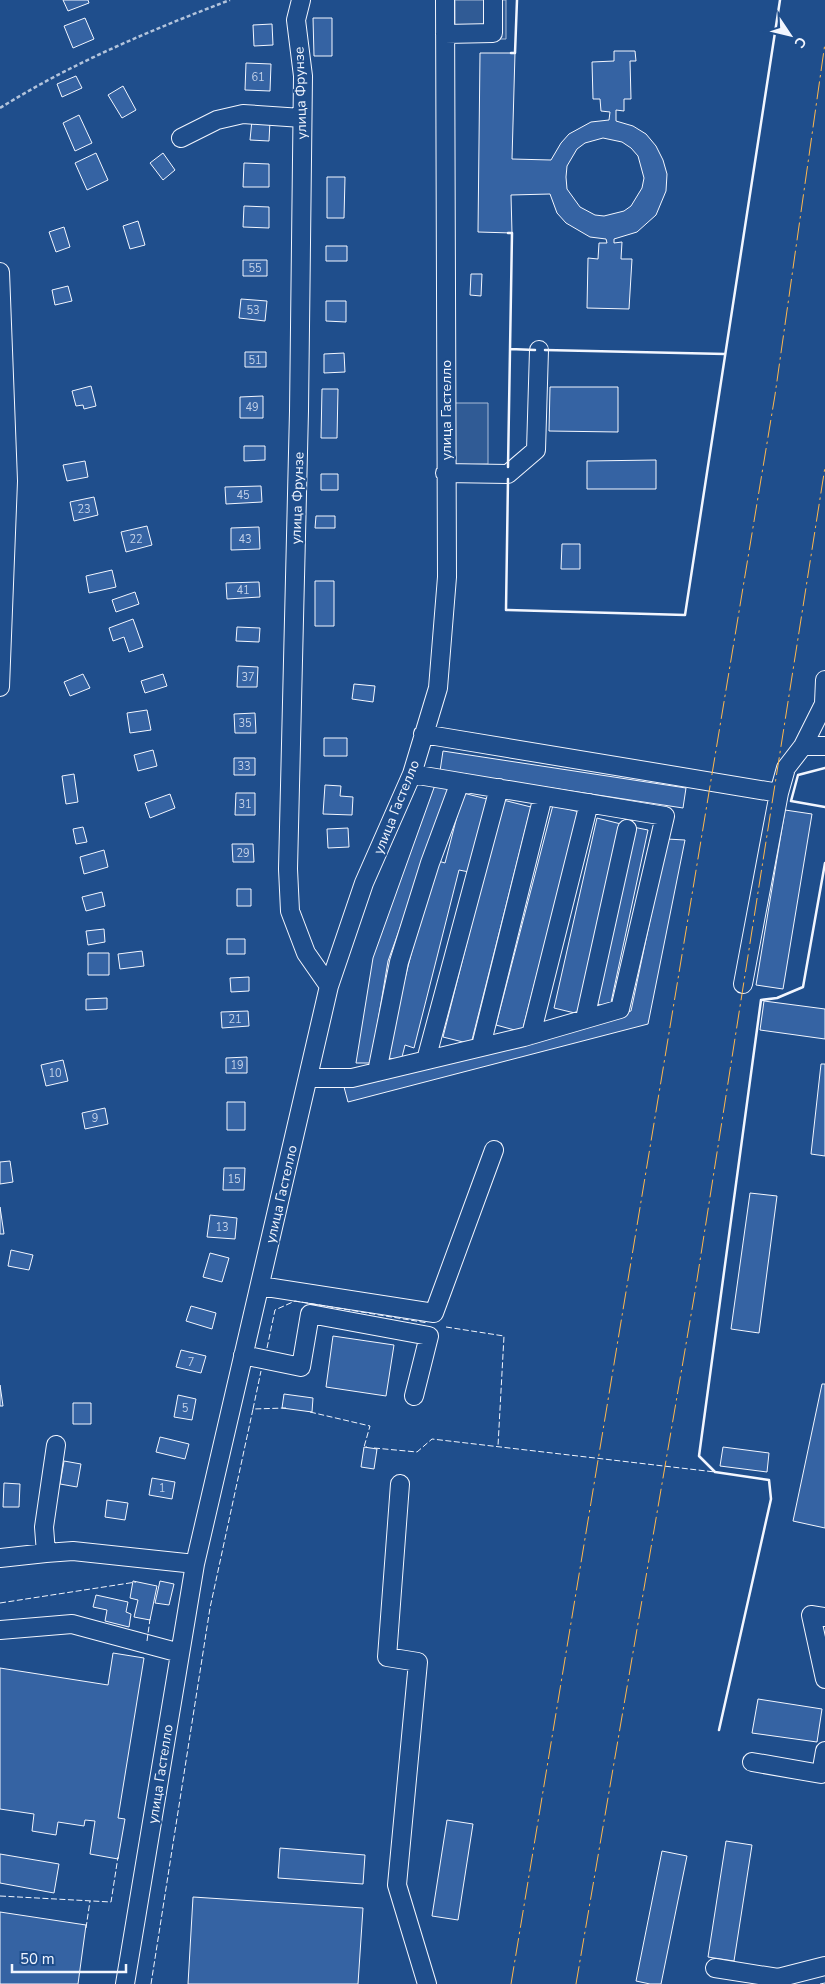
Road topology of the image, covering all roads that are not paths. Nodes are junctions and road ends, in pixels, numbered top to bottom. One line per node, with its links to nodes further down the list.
1 (301, 0): 5 (street, улица Фрунзе)
2 (445, 0): 4 (street, улица Гастелло)
3 (493, 0): 4 (street)
4 (445, 34): 9 (street, улица Гастелло)
5 (302, 118): 6 (street); 24 (street, улица Фрунзе)
6 (181, 138)
7 (0, 272): 11 (street)
8 (539, 350): 9 (street)
9 (445, 474): 13 (street, улица Гастелло)
10 (825, 680): 12 (street)
11 (0, 687)
12 (824, 703): 14 (street)
13 (423, 734): 16 (street, улица Гастелло); 19 (street)
14 (803, 746): 15 (street); 19 (street)
15 (825, 746)
16 (412, 774): 17 (street); 24 (street, улица Гастелло)
17 (460, 782): 18 (street); 29 (street)
18 (499, 788): 20 (street); 28 (street)
19 (779, 793): 23 (street)
20 (543, 796): 21 (street); 27 (street)
21 (589, 803): 25 (street); 26 (street)
22 (627, 829): 25 (street)
23 (743, 984)
24 (328, 986): 30 (street, улица Гастелло)
25 (585, 1019): 26 (street)
26 (532, 1034): 27 (street)
27 (481, 1046): 28 (street)
28 (426, 1060): 29 (street)
29 (377, 1072): 30 (street)
30 (309, 1078): 32 (street, улица Гастелло)
31 (494, 1150): 33 (street)
32 (260, 1286): 33 (street); 35 (street, улица Гастелло)
33 (434, 1313): 34 (street)
34 (429, 1336): 35 (street); 36 (street)
35 (243, 1355): 41 (street, улица Гастелло)
36 (414, 1396)
37 (56, 1445): 39 (street)
38 (400, 1484): 52 (street)
39 (46, 1553): 40 (street); 41 (street)
40 (0, 1558)
41 (195, 1564): 44 (street, улица Гастелло)
42 (825, 1617): 45 (street)
43 (0, 1630): 44 (street)
44 (180, 1653): 51 (street, улица Гастелло)
45 (825, 1679)
46 (825, 1751): 48 (street)
47 (752, 1762): 48 (street)
48 (823, 1774)
49 (825, 1966): 50 (street)
50 (715, 1968)
51 (125, 1984)
52 (427, 1984)

